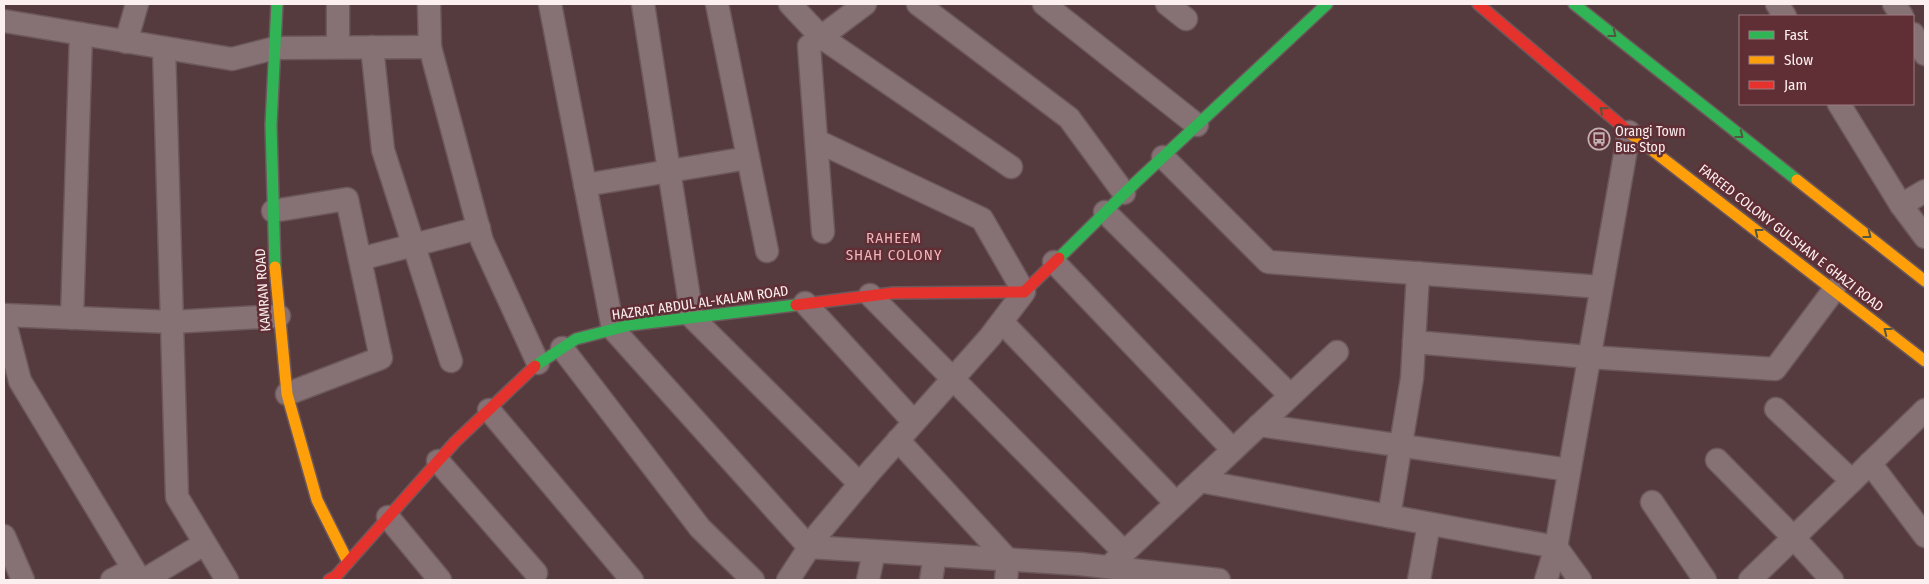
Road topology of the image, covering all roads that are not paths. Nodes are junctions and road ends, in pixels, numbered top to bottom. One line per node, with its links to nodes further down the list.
1 (137, 4): 25 (street)
2 (277, 4): 30 (street, KAMRAN ROAD)
3 (338, 4): 26 (street)
4 (429, 4): 28 (street)
5 (550, 4): 40 (street)
6 (643, 4): 39 (street)
7 (717, 4): 37 (street)
8 (790, 4): 24 (street)
9 (865, 4): 24 (street)
10 (918, 4): 42 (street)
11 (1044, 4): 33 (street)
12 (1167, 4): 20 (street)
13 (1327, 4): 33 (street)
14 (1574, 4): 54 (street, one-way to 54)
15 (1777, 4): 18 (street)
16 (1894, 4): 19 (street)
17 (1486, 6): 34 (street, FAREED COLONY GULSHAN E GHAZI ROAD, one-way to 17)
18 (1784, 15)
19 (1901, 15)
20 (1186, 19)
21 (4, 21): 22 (street)
22 (81, 34): 25 (street); 63 (street)
23 (1914, 36): 31 (street)
24 (821, 37): 35 (street); 38 (street)
25 (126, 42): 29 (street)
26 (338, 47): 27 (street); 30 (street)
27 (372, 47): 28 (street); 49 (street)
28 (430, 47): 46 (street)
29 (164, 48): 30 (street); 65 (street)
30 (275, 48): 44 (street, KAMRAN ROAD)
31 (1925, 54)
32 (1840, 105): 43 (street)
33 (1197, 125): 36 (street)
34 (1629, 132): 55 (street); 56 (street, FAREED COLONY GULSHAN E GHAZI ROAD, one-way to 34)
35 (816, 141): 47 (street); 57 (street)
36 (1162, 157): 42 (street); 53 (street)
37 (748, 158): 39 (street); 50 (street)
38 (1011, 167)
39 (669, 171): 40 (street); 62 (street)
40 (585, 185): 67 (street)
41 (1925, 191): 43 (street)
42 (1124, 194): 45 (street)
43 (1902, 205): 48 (street)
44 (273, 212): 51 (street); 61 (street, KAMRAN ROAD)
45 (1105, 212): 52 (street); 77 (street)
46 (478, 228): 49 (street); 74 (street)
47 (823, 232)
48 (1925, 236)
49 (414, 245): 51 (street); 72 (street)
50 (767, 250)
51 (360, 259): 76 (street)
52 (1054, 262): 57 (street); 85 (street)
53 (1418, 273): 55 (street); 68 (street)
54 (1925, 281)
55 (1601, 287): 71 (street)
56 (1834, 290): 71 (street); 73 (street, FAREED COLONY GULSHAN E GHAZI ROAD, one-way to 56)
57 (1024, 292): 58 (street, HAZRAT ABDUL AL-KALAM ROAD); 66 (street)
58 (870, 296): 59 (street, HAZRAT ABDUL AL-KALAM ROAD); 75 (street)
59 (805, 303): 62 (street, HAZRAT ABDUL AL-KALAM ROAD); 81 (street)
60 (4, 315): 63 (street)
61 (279, 316): 65 (street); 76 (street, KAMRAN ROAD)
62 (692, 317): 67 (street, HAZRAT ABDUL AL-KALAM ROAD); 92 (street)
63 (72, 318): 65 (street)
64 (4, 319): 111 (street)
65 (172, 322): 101 (street)
66 (1002, 322): 75 (street); 94 (street)
67 (613, 330): 69 (street, HAZRAT ABDUL AL-KALAM ROAD); 102 (street)
68 (1414, 342): 71 (street); 84 (street)
69 (562, 348): 74 (street, HAZRAT ABDUL AL-KALAM ROAD); 118 (street)
70 (1337, 352): 77 (street)
71 (1589, 358): 89 (street)
72 (451, 361)
73 (1925, 362)
74 (538, 363): 79 (street, HAZRAT ABDUL AL-KALAM ROAD)
75 (953, 379): 81 (street); 106 (street)
76 (288, 394): 110 (street, KAMRAN ROAD)
77 (1290, 395): 82 (street)
78 (1776, 409): 91 (street)
79 (490, 410): 86 (street, HAZRAT ABDUL AL-KALAM ROAD); 117 (street)
80 (1925, 410): 88 (street)
81 (914, 422): 83 (street)
82 (1259, 425): 84 (street); 85 (street)
83 (898, 440): 92 (street); 107 (street)
84 (1402, 446): 89 (street); 96 (street)
85 (1233, 450): 90 (street)
86 (438, 460): 95 (street, HAZRAT ABDUL AL-KALAM ROAD); 109 (street)
87 (1717, 460): 100 (street)
88 (1870, 463): 91 (street); 99 (street)
89 (1569, 470): 103 (street)
90 (1200, 481): 94 (street); 96 (street)
91 (1852, 481): 100 (street)
92 (860, 484): 102 (street)
93 (1652, 502): 126 (street)
94 (1176, 504): 106 (street)
95 (388, 516): 110 (street, HAZRAT ABDUL AL-KALAM ROAD); 116 (street)
96 (1389, 516): 97 (street)
97 (1429, 524): 103 (street); 123 (street)
98 (4, 536): 113 (street)
99 (1925, 536)
100 (1794, 538): 127 (street); 128 (street)
101 (204, 544): 111 (street); 115 (street)
102 (809, 547): 104 (street); 119 (street)
103 (1556, 547): 124 (street); 125 (street)
104 (874, 552): 105 (street); 120 (street)
105 (934, 555): 107 (street); 121 (street)
106 (1116, 560): 108 (street); 112 (street)
107 (1007, 570): 108 (street)
108 (1079, 572)
109 (536, 574)
110 (338, 575)
111 (139, 576): 114 (street)
112 (1151, 576): 122 (street)
113 (23, 580)
114 (112, 580)
115 (226, 580)
116 (440, 580)
117 (632, 580)
118 (753, 580)
119 (788, 580)
120 (868, 580)
121 (931, 580)
122 (1219, 580)
123 (1419, 580)
124 (1546, 580)
125 (1580, 580)
126 (1705, 580)
127 (1750, 580)
128 (1832, 580)

